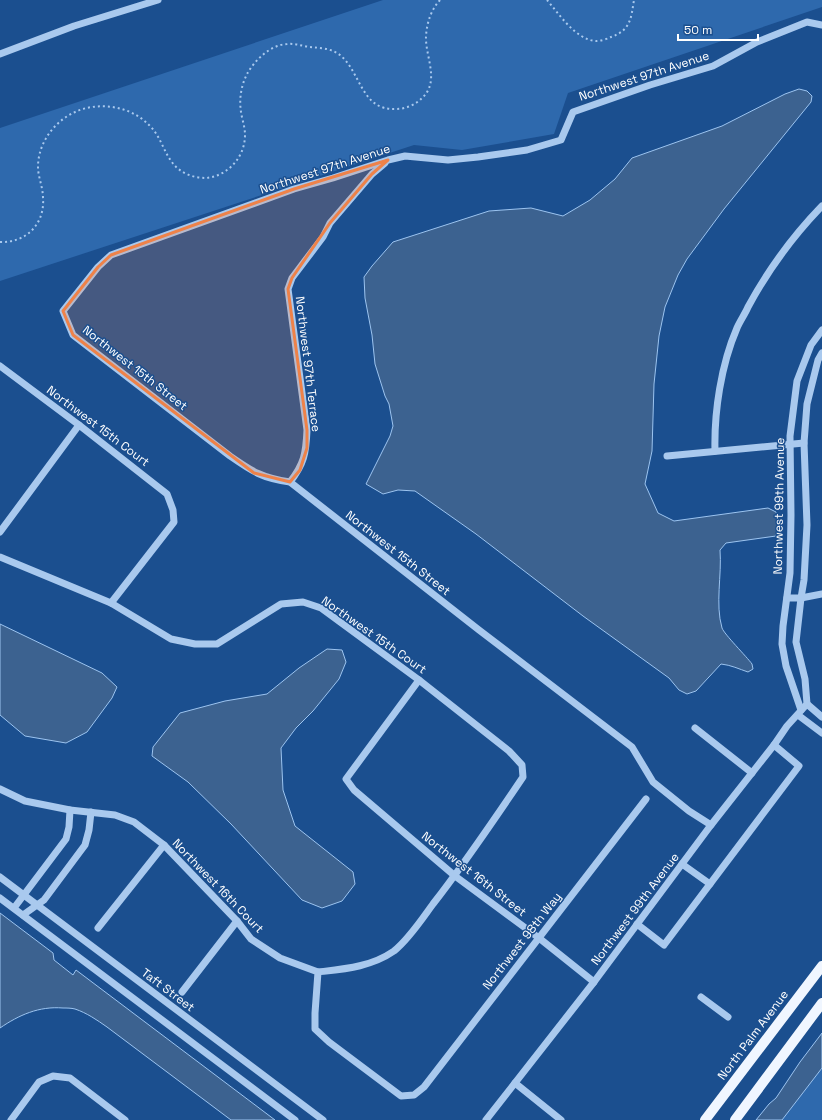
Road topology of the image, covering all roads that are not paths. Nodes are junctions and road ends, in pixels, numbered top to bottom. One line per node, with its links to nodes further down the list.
1 (158, 0): 3 (street)
2 (822, 25): 4 (street, Northwest 97th Avenue)
3 (0, 54)
4 (388, 160): 6 (street, Northwest 97th Avenue); 15 (street, Northwest 97th Terrace)
5 (822, 206): 13 (street)
6 (63, 311): 15 (street, Northwest 15th Street)
7 (822, 330): 12 (street, Northwest 99th Avenue)
8 (822, 353): 11 (street, Northwest 99th Avenue)
9 (0, 366): 10 (street, Northwest 15th Court)
10 (79, 424): 16 (street); 21 (street, Northwest 15th Court)
11 (804, 443): 12 (street); 20 (street, Northwest 99th Avenue)
12 (790, 444): 13 (street); 19 (street, Northwest 99th Avenue)
13 (715, 451): 14 (street)
14 (667, 456)
15 (290, 482): 34 (street, Northwest 15th Street)
16 (0, 532)
17 (0, 556): 21 (street)
18 (822, 594): 20 (street)
19 (787, 598): 20 (street); 24 (street, Northwest 99th Avenue)
20 (801, 598): 23 (street, Northwest 99th Avenue)
21 (110, 603): 22 (street, Northwest 15th Court)
22 (419, 680): 37 (street, Northwest 15th Court); 37 (street, Northwest 16th Street)
23 (807, 704): 24 (street, Northwest 99th Avenue); 25 (street)
24 (800, 713): 27 (street); 28 (street, Northwest 99th Avenue)
25 (822, 717)
26 (696, 728): 29 (street)
27 (822, 734)
28 (774, 745): 29 (street, Northwest 99th Avenue); 39 (street)
29 (752, 772): 34 (street, Northwest 99th Avenue)
30 (0, 789): 32 (street, Northwest 16th Court)
31 (646, 799): 48 (street, Northwest 98th Way)
32 (70, 810): 33 (street, Northwest 16th Court); 40 (street)
33 (91, 812): 35 (street, Northwest 16th Court); 42 (street)
34 (711, 825): 36 (street, Northwest 99th Avenue)
35 (164, 845): 45 (street, Northwest 16th Court); 47 (street)
36 (682, 864): 39 (street); 46 (street, Northwest 99th Avenue)
37 (455, 876): 48 (street, Northwest 16th Street); 50 (street)
38 (0, 877): 40 (street, Taft Street)
39 (710, 884): 46 (street)
40 (24, 895): 42 (street, Taft Street); 43 (street)
41 (0, 898): 43 (street)
42 (37, 905): 44 (street); 60 (street, Taft Street)
43 (14, 908): 44 (street)
44 (23, 915): 59 (street)
45 (237, 921): 50 (street, Northwest 16th Court); 52 (street)
46 (637, 924): 51 (street, Northwest 99th Avenue)
47 (98, 928)
48 (539, 938): 50 (street, Northwest 98th Way); 51 (street, Northwest 16th Street)
49 (821, 971): 63 (main road, North Palm Avenue)
50 (318, 972)
51 (594, 982): 56 (street, Northwest 99th Avenue)
52 (182, 992)
53 (701, 997): 55 (street)
54 (822, 1003): 64 (main road)
55 (728, 1017)
56 (515, 1084): 61 (street, Northwest 99th Avenue); 62 (street)
57 (10, 1120): 58 (street)
58 (124, 1120)
59 (295, 1120)
60 (323, 1120)
61 (486, 1120)
62 (561, 1120)
63 (705, 1120)
64 (735, 1120)

